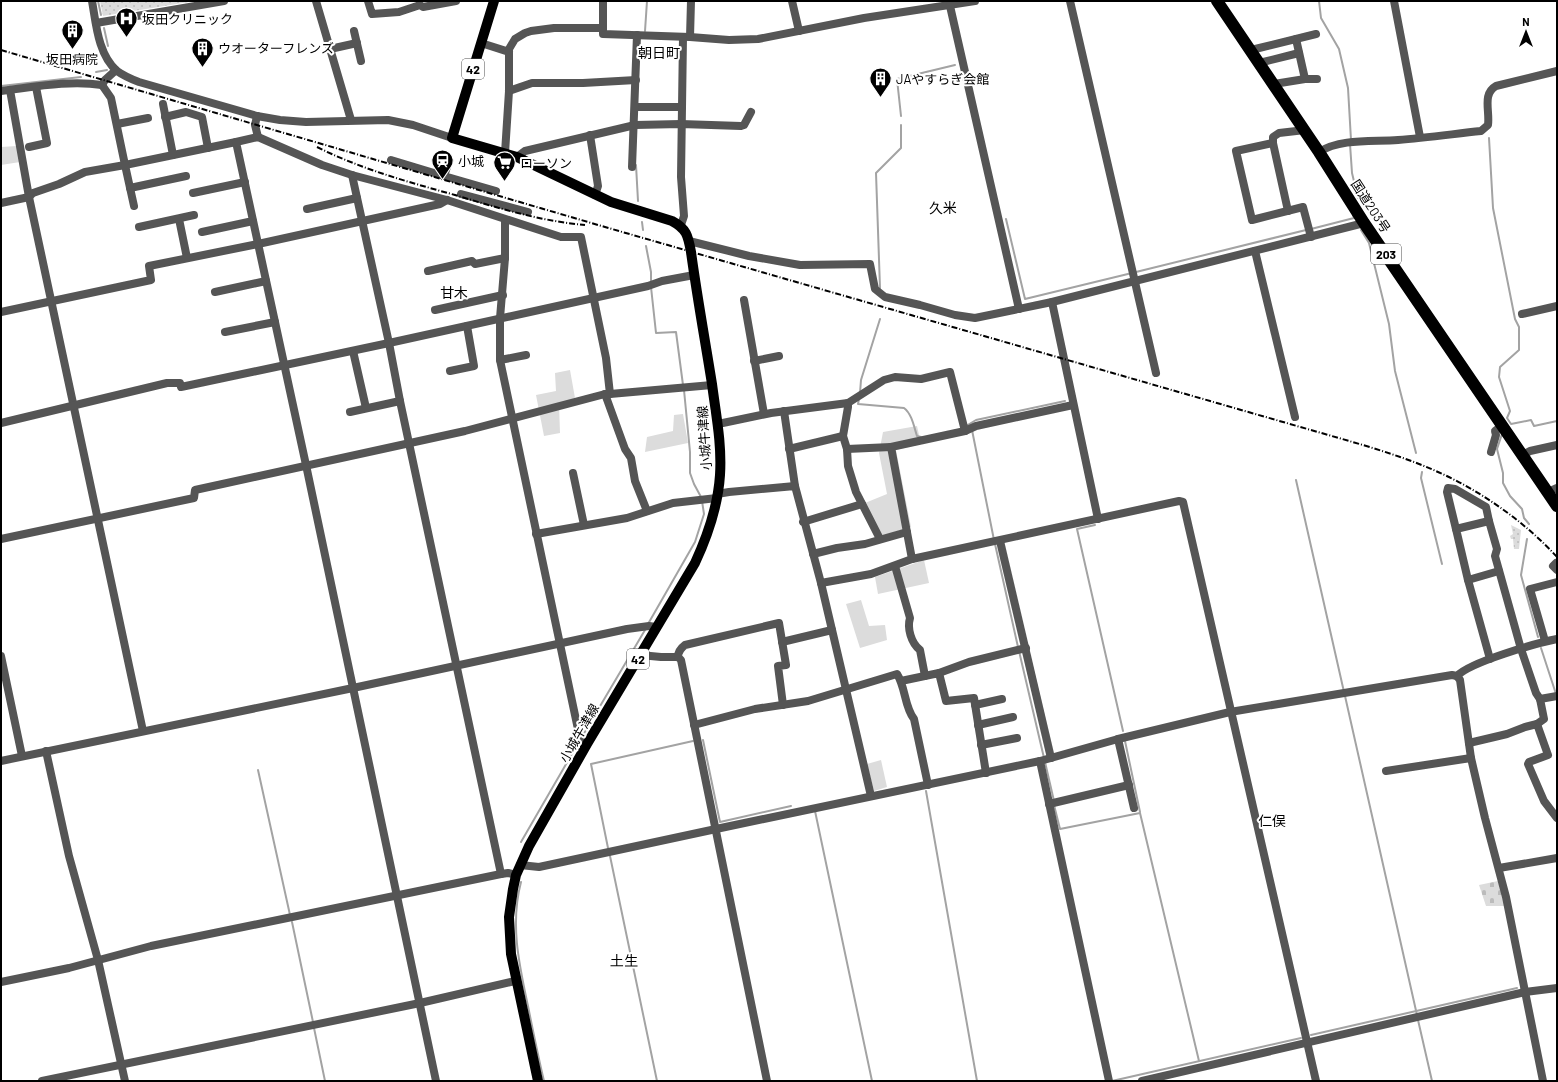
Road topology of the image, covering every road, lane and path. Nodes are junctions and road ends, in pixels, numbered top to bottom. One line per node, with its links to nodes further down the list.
1 (92, 1): 16 (street)
2 (224, 1): 16 (street)
3 (316, 1): 26 (street)
4 (368, 1): 14 (street)
5 (456, 1): 14 (street)
6 (494, 1): 25 (main road, 42)
7 (603, 1): 17 (street)
8 (691, 1): 22 (street)
9 (792, 1): 19 (street)
10 (975, 1): 15 (street)
11 (1070, 1): 105 (street)
12 (1217, 1): 27 (highway, 国道203号 / 203)
13 (1394, 1): 56 (street)
14 (420, 3)
15 (950, 6): 19 (street); 113 (street)
16 (96, 23): 32 (street)
17 (602, 28): 21 (street); 28 (street)
18 (354, 31): 24 (street)
19 (799, 31): 22 (street)
20 (1316, 34): 23 (street)
21 (637, 35): 22 (street); 36 (street)
22 (687, 37): 44 (street)
23 (1296, 39): 27 (street); 29 (street)
24 (357, 43): 26 (street); 30 (street)
25 (481, 43): 28 (street); 57 (main road, 42)
26 (330, 49): 49 (street)
27 (1250, 50): 31 (highway, 国道203号 / 203)
28 (509, 52): 41 (street)
29 (1299, 53): 31 (street); 34 (street)
30 (361, 61)
31 (1259, 63): 37 (highway, 国道203号 / 203)
32 (116, 70): 38 (street); 46 (street)
33 (1557, 71): 56 (street)
34 (1305, 79): 35 (street); 37 (street)
35 (1317, 79)
36 (636, 80): 41 (street); 43 (street)
37 (1274, 84): 53 (highway, 国道203号 / 203)
38 (102, 85): 39 (street); 50 (street)
39 (36, 87): 40 (street); 60 (street)
40 (5, 91): 78 (street)
41 (509, 91): 63 (street)
42 (163, 104): 47 (street)
43 (635, 106): 44 (street); 52 (street)
44 (682, 107): 51 (street)
45 (751, 112): 51 (street)
46 (257, 116): 49 (street); 55 (street)
47 (165, 117): 61 (street); 64 (street)
48 (148, 118): 50 (street)
49 (352, 120): 57 (street)
50 (117, 124): 68 (street)
51 (681, 124): 52 (street); 93 (street)
52 (636, 125): 54 (street); 69 (street)
53 (1305, 130): 59 (street); 62 (highway, 国道203号 / 203)
54 (590, 135): 65 (street); 77 (street)
55 (258, 137): 58 (street); 70 (street)
56 (1420, 137): 62 (street)
57 (452, 138): 63 (main road)
58 (236, 142): 61 (street); 73 (street)
59 (1273, 143): 85 (street); 85 (street)
60 (29, 147)
61 (208, 148): 64 (street)
62 (1320, 152): 92 (highway, 国道203号 / 203)
63 (505, 153): 65 (main road)
64 (173, 155): 68 (street)
65 (517, 157): 77 (main road)
66 (391, 160): 71 (street)
67 (448, 164): 71 (street)
68 (125, 165): 74 (street); 78 (street)
69 (632, 167)
70 (352, 175): 79 (street); 81 (street)
71 (444, 175): 80 (street)
72 (186, 176): 74 (street)
73 (245, 182): 75 (street); 90 (street)
74 (130, 188): 83 (street)
75 (193, 194)
76 (461, 194): 80 (street)
77 (595, 195): 93 (main road)
78 (29, 196): 82 (street); 110 (street)
79 (357, 198): 84 (street); 91 (street)
80 (496, 198): 86 (street)
81 (447, 200): 89 (street); 91 (street)
82 (1, 203)
83 (134, 206)
84 (307, 209)
85 (1288, 211): 96 (street)
86 (528, 212)
87 (194, 215): 88 (street)
88 (178, 219): 94 (street); 100 (street)
89 (505, 220): 101 (street); 108 (street)
90 (253, 221): 95 (street); 98 (street)
91 (362, 221): 98 (street); 121 (street)
92 (1364, 223): 96 (street); 144 (highway, 国道203号 / 203)
93 (681, 225): 97 (main road, 小城牛津線 / 42)
94 (139, 227)
95 (202, 232)
96 (1311, 237): 99 (street)
97 (689, 241): 103 (main road, 小城牛津線 / 42); 113 (street)
98 (258, 244): 100 (street); 104 (street)
99 (1255, 251): 105 (street); 140 (street)
100 (187, 258): 110 (street)
101 (505, 258): 102 (street); 107 (street)
102 (428, 271)
103 (694, 275): 108 (street); 130 (main road, 小城牛津線 / 42)
104 (266, 281): 106 (street); 118 (street)
105 (1135, 282): 111 (street); 129 (street)
106 (215, 292)
107 (503, 294): 114 (street); 117 (street)
108 (594, 298): 117 (street); 131 (street)
109 (744, 300): 126 (street)
110 (52, 301): 115 (street); 134 (street)
111 (1052, 302): 113 (street); 135 (street)
112 (1557, 306): 116 (street)
113 (1019, 309)
114 (435, 310)
115 (1, 312)
116 (1522, 314)
117 (500, 318): 119 (street); 125 (street)
118 (275, 322): 120 (street); 127 (street)
119 (467, 326): 121 (street); 128 (street)
120 (225, 332)
121 (389, 343): 122 (street); 133 (street)
122 (353, 351): 127 (street); 136 (street)
123 (526, 355): 125 (street)
124 (779, 356): 126 (street)
125 (500, 360): 141 (street)
126 (754, 361): 139 (street)
127 (285, 365): 134 (street); 154 (street)
128 (450, 371)
129 (1156, 373)
130 (712, 385): 131 (street); 143 (main road, 小城牛津線 / 42)
131 (607, 394): 141 (street); 161 (street)
132 (851, 400): 137 (street); 145 (street); 146 (street)
133 (400, 401): 136 (street); 147 (street)
134 (74, 405): 142 (street); 162 (street)
135 (1073, 405): 145 (street); 163 (street)
136 (366, 408): 138 (street)
137 (784, 411): 139 (street); 150 (street)
138 (350, 412)
139 (764, 414): 143 (street)
140 (1295, 417)
141 (512, 419): 147 (street); 169 (street)
142 (1, 423)
143 (718, 424): 158 (main road, 小城牛津線 / 42)
144 (1503, 425): 152 (street); 153 (highway, 国道203号 / 203)
145 (964, 427): 149 (street)
146 (844, 436): 150 (street); 151 (street)
147 (409, 444): 154 (street); 192 (street)
148 (1557, 445): 153 (street)
149 (891, 447): 151 (street); 168 (street)
150 (789, 448): 156 (street)
151 (847, 449): 159 (street)
152 (1491, 452)
153 (1523, 455): 157 (highway, 国道203号 / 203)
154 (306, 465): 162 (street); 197 (street)
155 (573, 473): 166 (street)
156 (794, 486): 158 (street); 165 (street)
157 (1552, 490): 160 (highway, 国道203号 / 203)
158 (717, 496): 161 (street); 180 (main road, 小城牛津線 / 42)
159 (862, 504): 165 (street); 171 (street)
160 (1557, 506)
161 (647, 511): 166 (street)
162 (98, 518): 170 (street); 209 (street)
163 (1098, 519): 172 (street); 204 (street)
164 (1489, 521): 167 (street); 167 (street); 176 (street)
165 (804, 522): 173 (street)
166 (584, 526): 169 (street)
167 (1456, 529): 177 (street)
168 (907, 532): 171 (street); 174 (street)
169 (536, 534): 185 (street)
170 (1, 539)
171 (880, 539): 173 (street)
172 (1000, 541): 174 (street); 186 (street)
173 (813, 554): 179 (street)
174 (912, 559): 175 (street)
175 (895, 566): 179 (street); 194 (street)
176 (1500, 571): 177 (street); 187 (street)
177 (1468, 580): 191 (street)
178 (1557, 582): 183 (street)
179 (821, 583): 181 (street)
180 (649, 626): 185 (street); 188 (main road, 小城牛津線 / 42)
181 (832, 630): 184 (street); 198 (street)
182 (1557, 639): 183 (street)
183 (1545, 641): 187 (street)
184 (782, 642): 190 (street); 202 (street)
185 (559, 644): 192 (street); 212 (street)
186 (1026, 648): 193 (street); 217 (street)
187 (1521, 649): 191 (street); 201 (street)
188 (640, 655): 190 (street); 212 (main road, 小城牛津線 / 42)
189 (1, 656): 216 (street)
190 (678, 657): 208 (street)
191 (1490, 660): 195 (street)
192 (457, 666): 197 (street); 233 (street)
193 (939, 673): 194 (street); 203 (street)
194 (926, 676): 196 (street)
195 (1457, 676): 204 (street); 213 (street)
196 (901, 681): 198 (street); 223 (street)
197 (354, 688): 209 (street); 235 (street)
198 (846, 690): 202 (street); 225 (street)
199 (1556, 696): 201 (street)
200 (1002, 699): 203 (street)
201 (1540, 699): 207 (street)
202 (783, 705): 208 (street)
203 (975, 705): 206 (street)
204 (1230, 712): 211 (street); 242 (street)
205 (1013, 717): 206 (street)
206 (978, 724): 214 (street)
207 (1537, 724): 213 (street); 228 (street)
208 (694, 725): 229 (street)
209 (143, 731): 215 (street)
210 (1017, 738): 214 (street)
211 (1118, 739): 217 (street); 224 (street)
212 (584, 741): 231 (main road, 小城牛津線 / 42)
213 (1469, 743): 218 (street)
214 (981, 745): 222 (street)
215 (46, 751): 216 (street); 236 (street)
216 (22, 756): 219 (street)
217 (1051, 758): 220 (street)
218 (1472, 758): 221 (street); 232 (street)
219 (1, 761)
220 (1040, 761): 222 (street); 226 (street)
221 (1386, 771)
222 (986, 773): 223 (street)
223 (928, 785): 225 (street)
224 (1129, 785): 226 (street); 227 (street)
225 (871, 796): 229 (street)
226 (1053, 803): 244 (street)
227 (1134, 808)
228 (1557, 818)
229 (716, 829): 231 (street); 249 (street)
230 (1557, 858): 232 (street)
231 (520, 865): 234 (main road, 小城牛津線 / 42)
232 (1499, 868): 240 (street)
233 (501, 874): 234 (street); 235 (street)
234 (516, 876): 237 (main road, 小城牛津線 / 42)
235 (397, 896): 236 (street); 241 (street)
236 (98, 960): 238 (street); 243 (street)
237 (516, 981): 241 (street); 248 (main road, 小城牛津線 / 42)
238 (1, 982)
239 (1557, 988): 240 (street)
240 (1525, 992): 242 (street); 252 (street)
241 (420, 1003): 243 (street); 247 (street)
242 (1308, 1043): 250 (street); 251 (street)
243 (121, 1064): 245 (street); 246 (street)
244 (1109, 1080)
245 (42, 1081)
246 (125, 1081)
247 (436, 1081)
248 (538, 1081)
249 (767, 1081)
250 (1142, 1081)
251 (1316, 1081)
252 (1543, 1081)

